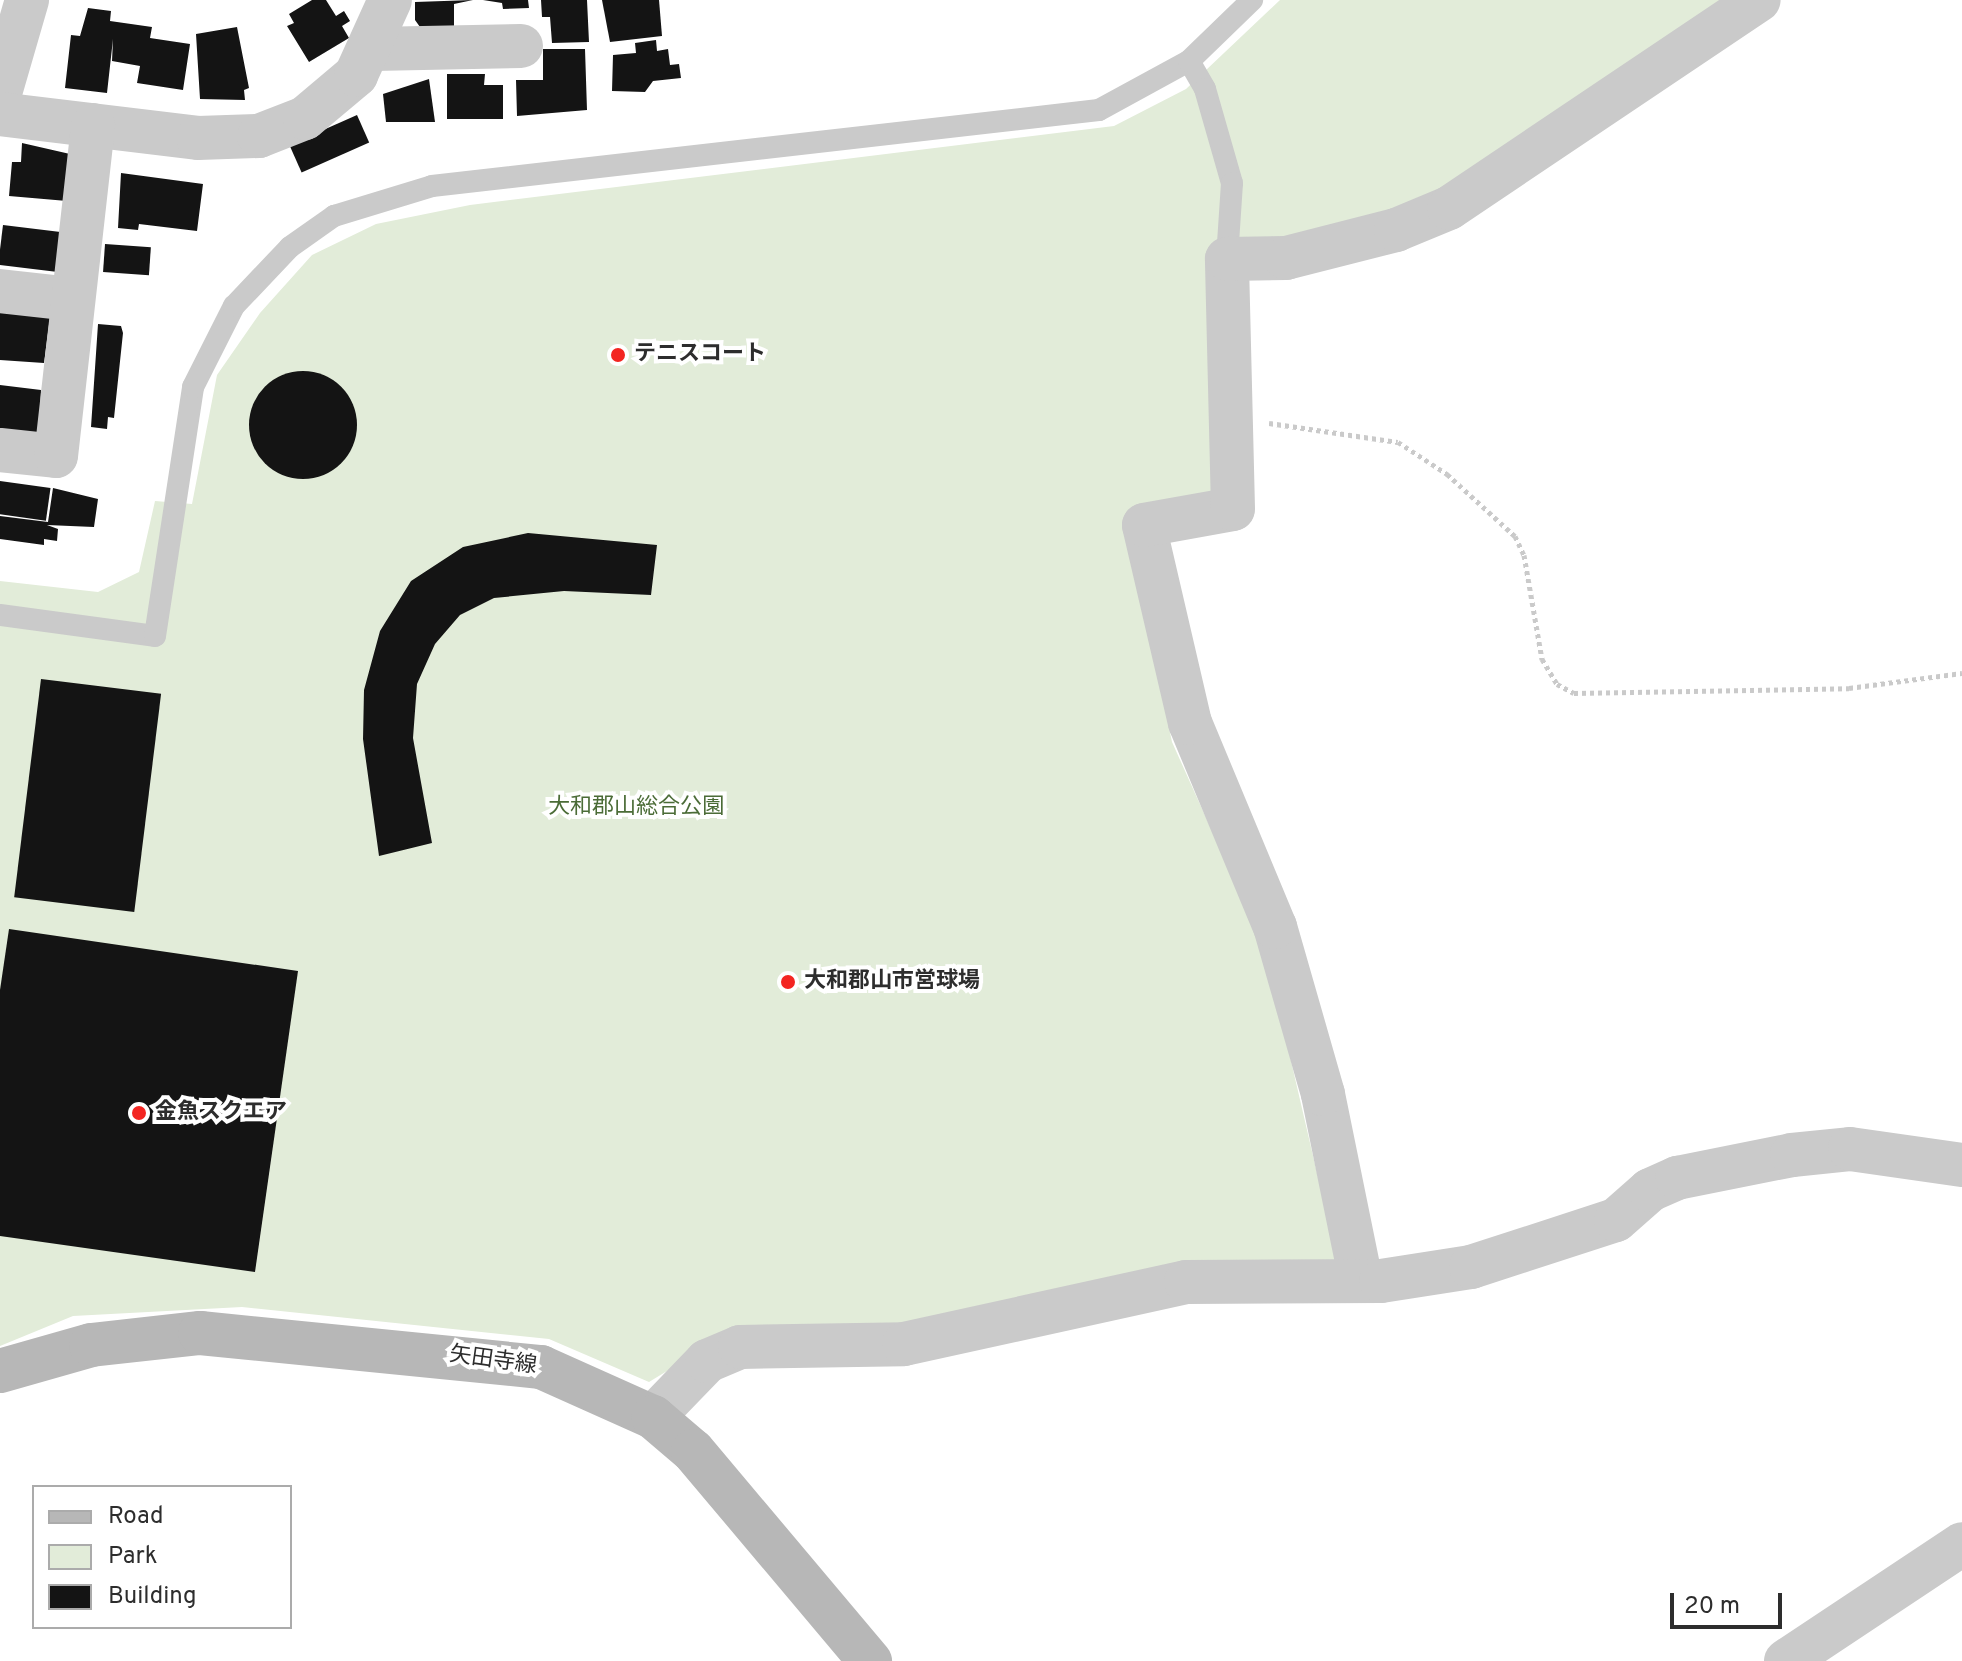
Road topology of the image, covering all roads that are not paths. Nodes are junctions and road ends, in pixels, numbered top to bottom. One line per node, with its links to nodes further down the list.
1 (27, 0): 8 (street)
2 (390, 0): 6 (street)
3 (1252, 0): 7 (lane)
4 (1759, 0): 11 (street)
5 (521, 46): 6 (street)
6 (373, 49): 10 (street)
7 (1189, 61): 11 (lane); 15 (lane)
8 (0, 93)
9 (0, 114): 10 (street)
10 (93, 125): 13 (street)
11 (1227, 259): 17 (street)
12 (0, 291): 13 (street)
13 (73, 299): 14 (street)
14 (0, 450)
15 (0, 615)
16 (1962, 1165): 17 (street)
17 (1361, 1281): 19 (street)
18 (0, 1371): 19 (main road, 矢田寺線)
19 (653, 1417): 21 (main road, 矢田寺線)
20 (1962, 1544): 22 (street)
21 (870, 1661)
22 (1786, 1661)

